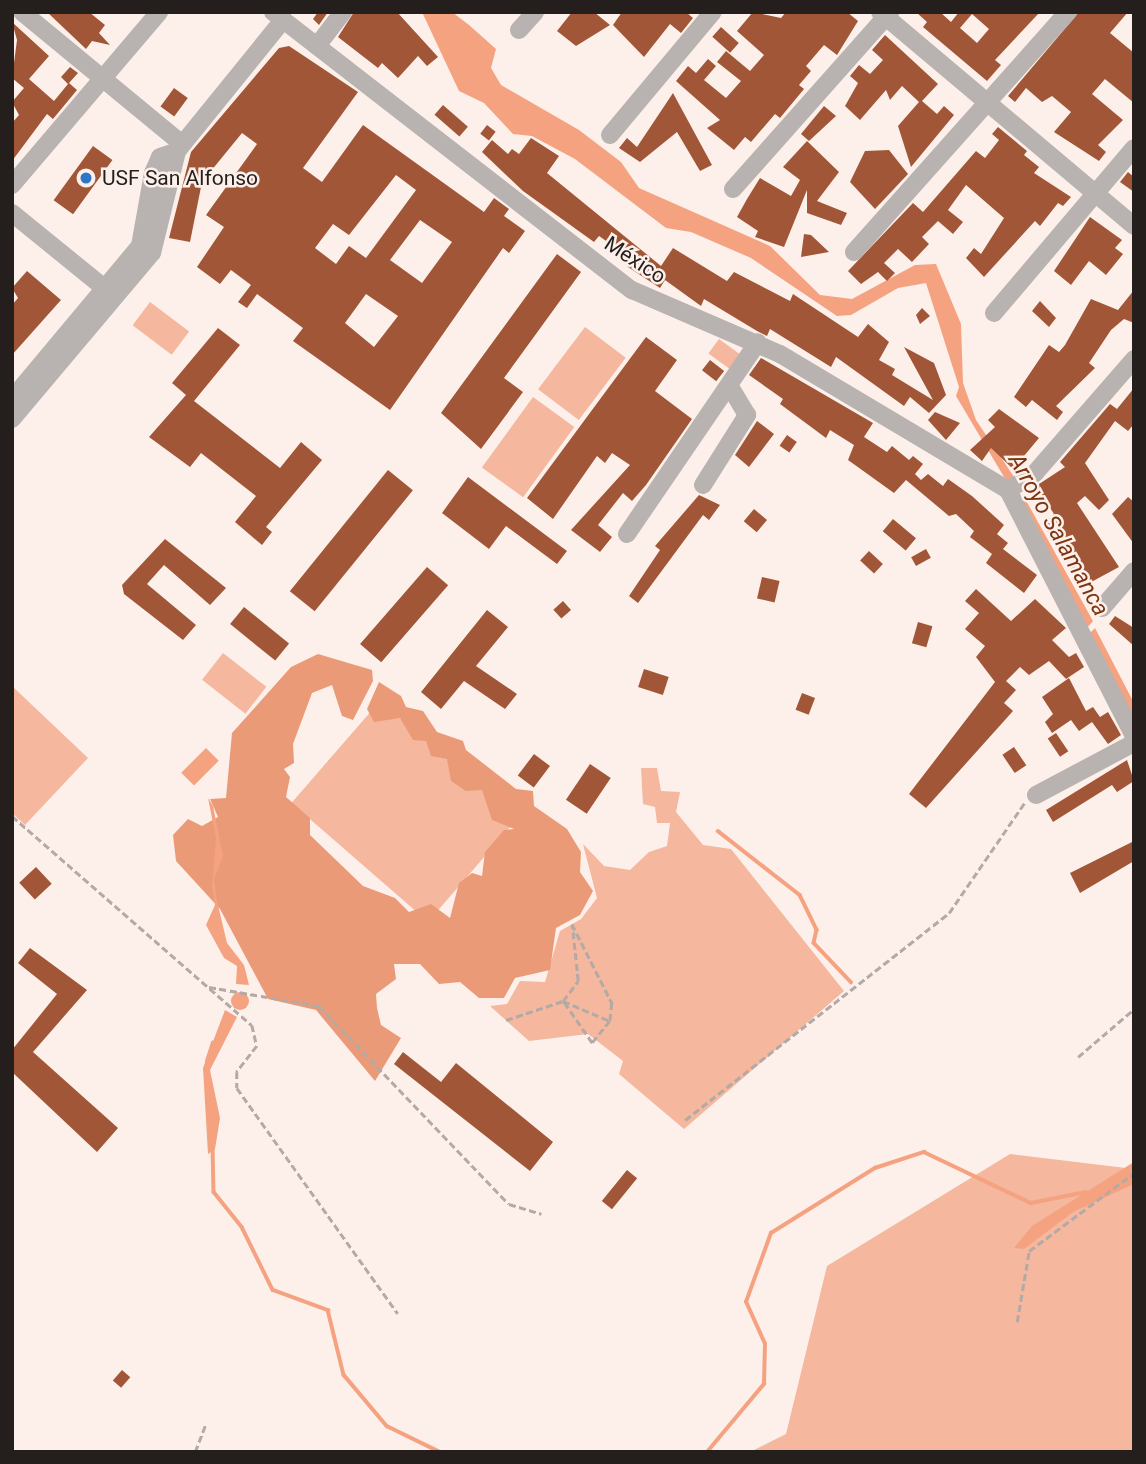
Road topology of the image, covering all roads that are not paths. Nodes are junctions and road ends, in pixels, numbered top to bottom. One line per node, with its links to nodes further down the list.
1 (22, 12): 11 (street)
2 (159, 12): 11 (street)
3 (343, 12): 10 (street)
4 (535, 12): 9 (street)
5 (713, 12): 13 (street)
6 (1068, 12): 12 (street)
7 (885, 14): 12 (street); 17 (street)
8 (278, 16): 10 (street, México); 14 (street)
9 (519, 30)
10 (317, 46): 24 (street, México)
11 (102, 79): 14 (street); 16 (street)
12 (990, 105): 18 (street); 21 (street)
13 (610, 135)
14 (179, 147): 22 (street)
15 (1134, 148): 18 (street)
16 (12, 185)
17 (733, 190)
18 (1095, 194): 20 (street); 23 (street)
19 (12, 213): 22 (street)
20 (1134, 226)
21 (854, 252)
22 (111, 293): 27 (street); 28 (street)
23 (994, 313)
24 (758, 342): 26 (street); 30 (street, México)
25 (1134, 359): 30 (street)
26 (732, 388): 29 (street); 31 (street)
27 (12, 399)
28 (12, 419)
29 (703, 485)
30 (1014, 487): 34 (street)
31 (627, 534)
32 (1134, 571): 33 (street)
33 (1102, 608)
34 (1134, 736)
35 (1134, 743): 36 (street)
36 (1036, 795)

